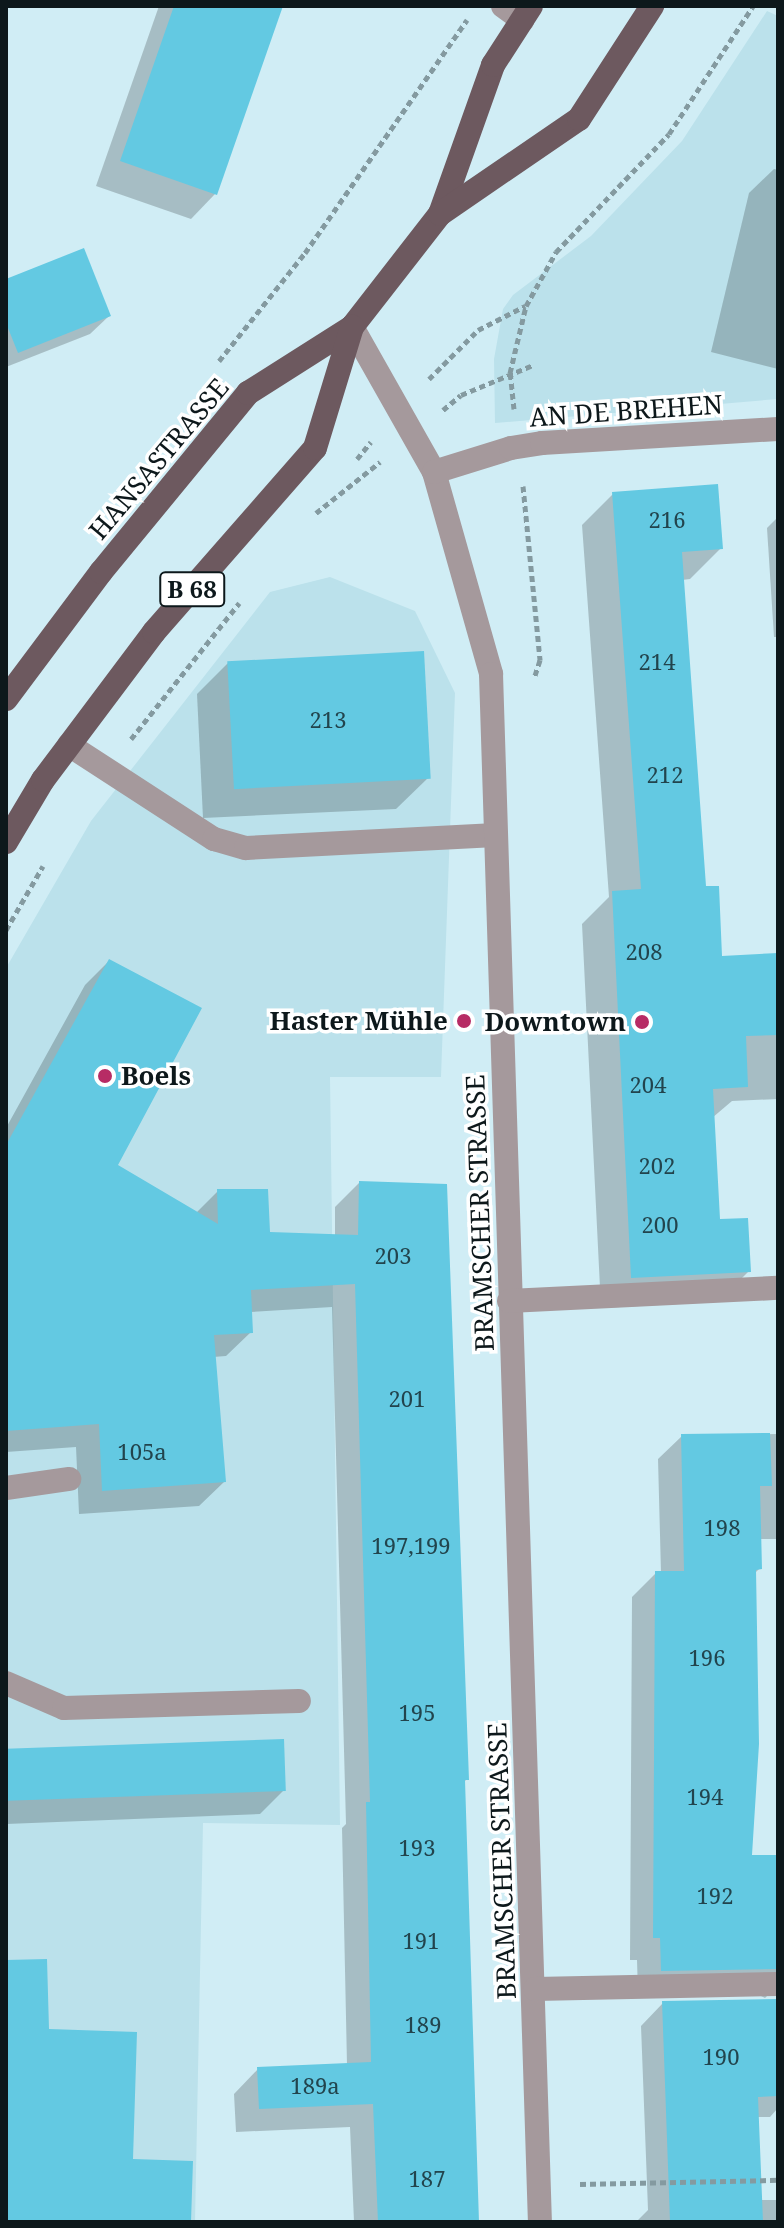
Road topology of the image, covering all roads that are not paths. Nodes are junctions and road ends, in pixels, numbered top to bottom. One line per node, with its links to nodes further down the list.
1 (652, 6): 3 (main road, B 68)
2 (519, 11): 3 (main road, B 68)
3 (440, 214): 4 (main road, B 68)
4 (352, 327): 6 (street, BRAMSCHER STRASSE); 7 (main road, HANSASTRASSE / B 68); 8 (main road, B 68)
5 (778, 429): 6 (street, AN DE BREHEN)
6 (434, 472): 9 (street, BRAMSCHER STRASSE)
7 (6, 699)
8 (69, 745): 9 (street); 10 (main road, B 68)
9 (496, 835): 12 (street, BRAMSCHER STRASSE)
10 (6, 842)
11 (778, 1288): 12 (street)
12 (509, 1301): 18 (street, BRAMSCHER STRASSE)
13 (69, 1479): 14 (street)
14 (6, 1488)
15 (6, 1683): 16 (street)
16 (299, 1701)
17 (778, 1984): 18 (street)
18 (535, 1989): 19 (street, BRAMSCHER STRASSE)
19 (540, 2222)

